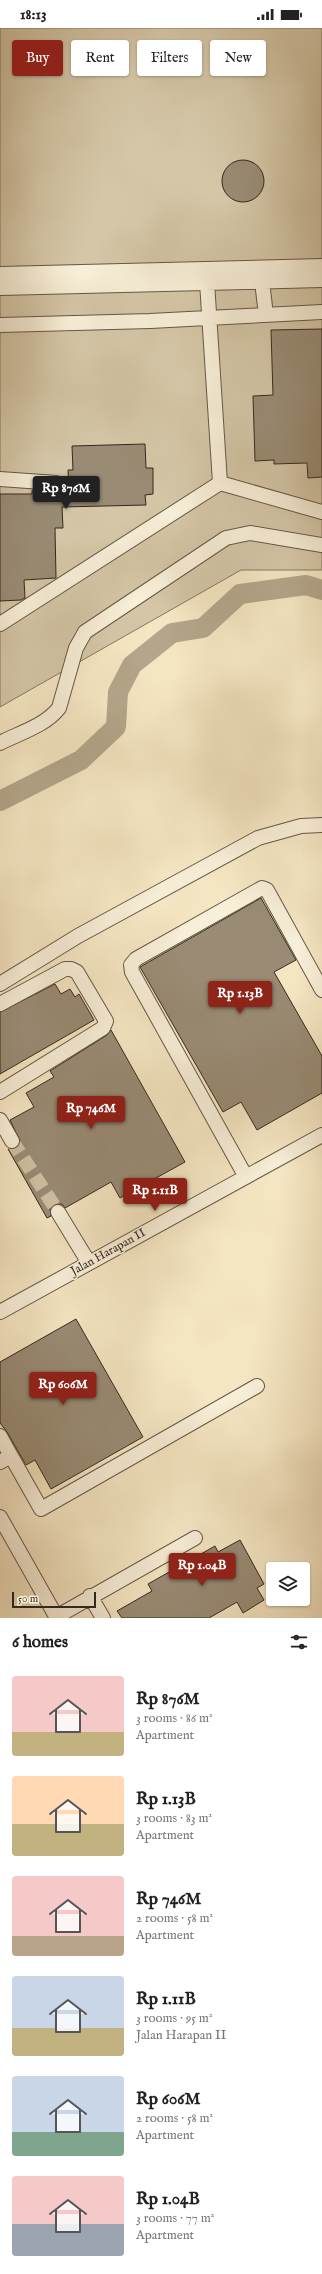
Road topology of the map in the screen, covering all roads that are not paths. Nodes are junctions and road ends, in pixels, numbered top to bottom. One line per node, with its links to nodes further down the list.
1 (322, 266): 2 (street)
2 (261, 267): 3 (street); 6 (street)
3 (0, 274)
4 (322, 280): 6 (street)
5 (208, 282): 6 (street); 7 (street); 10 (street)
6 (262, 282): 9 (street)
7 (0, 288)
8 (322, 312): 9 (street)
9 (266, 315): 10 (street)
10 (211, 318): 11 (street); 13 (street)
11 (0, 325)
12 (0, 479): 14 (street)
13 (220, 482): 15 (street); 17 (street)
14 (56, 483)
15 (322, 512)
16 (322, 546): 18 (street)
17 (0, 624)
18 (0, 743)
19 (322, 825): 20 (street)
20 (0, 984)
21 (322, 990): 27 (street)
22 (0, 1004): 23 (street)
23 (0, 1092)
24 (0, 1120): 26 (street)
25 (322, 1135): 27 (street, Jalan Harapan II)
26 (12, 1142)
27 (246, 1177): 29 (street, Jalan Harapan II)
28 (58, 1212): 29 (street)
29 (89, 1263): 30 (street, Jalan Harapan II)
30 (2, 1307)
31 (257, 1386): 33 (street)
32 (0, 1436): 33 (street)
33 (5, 1459)
34 (0, 1517): 37 (street)
35 (195, 1538): 36 (street)
36 (90, 1596): 37 (street); 38 (street)
37 (56, 1617)
38 (103, 1618)

